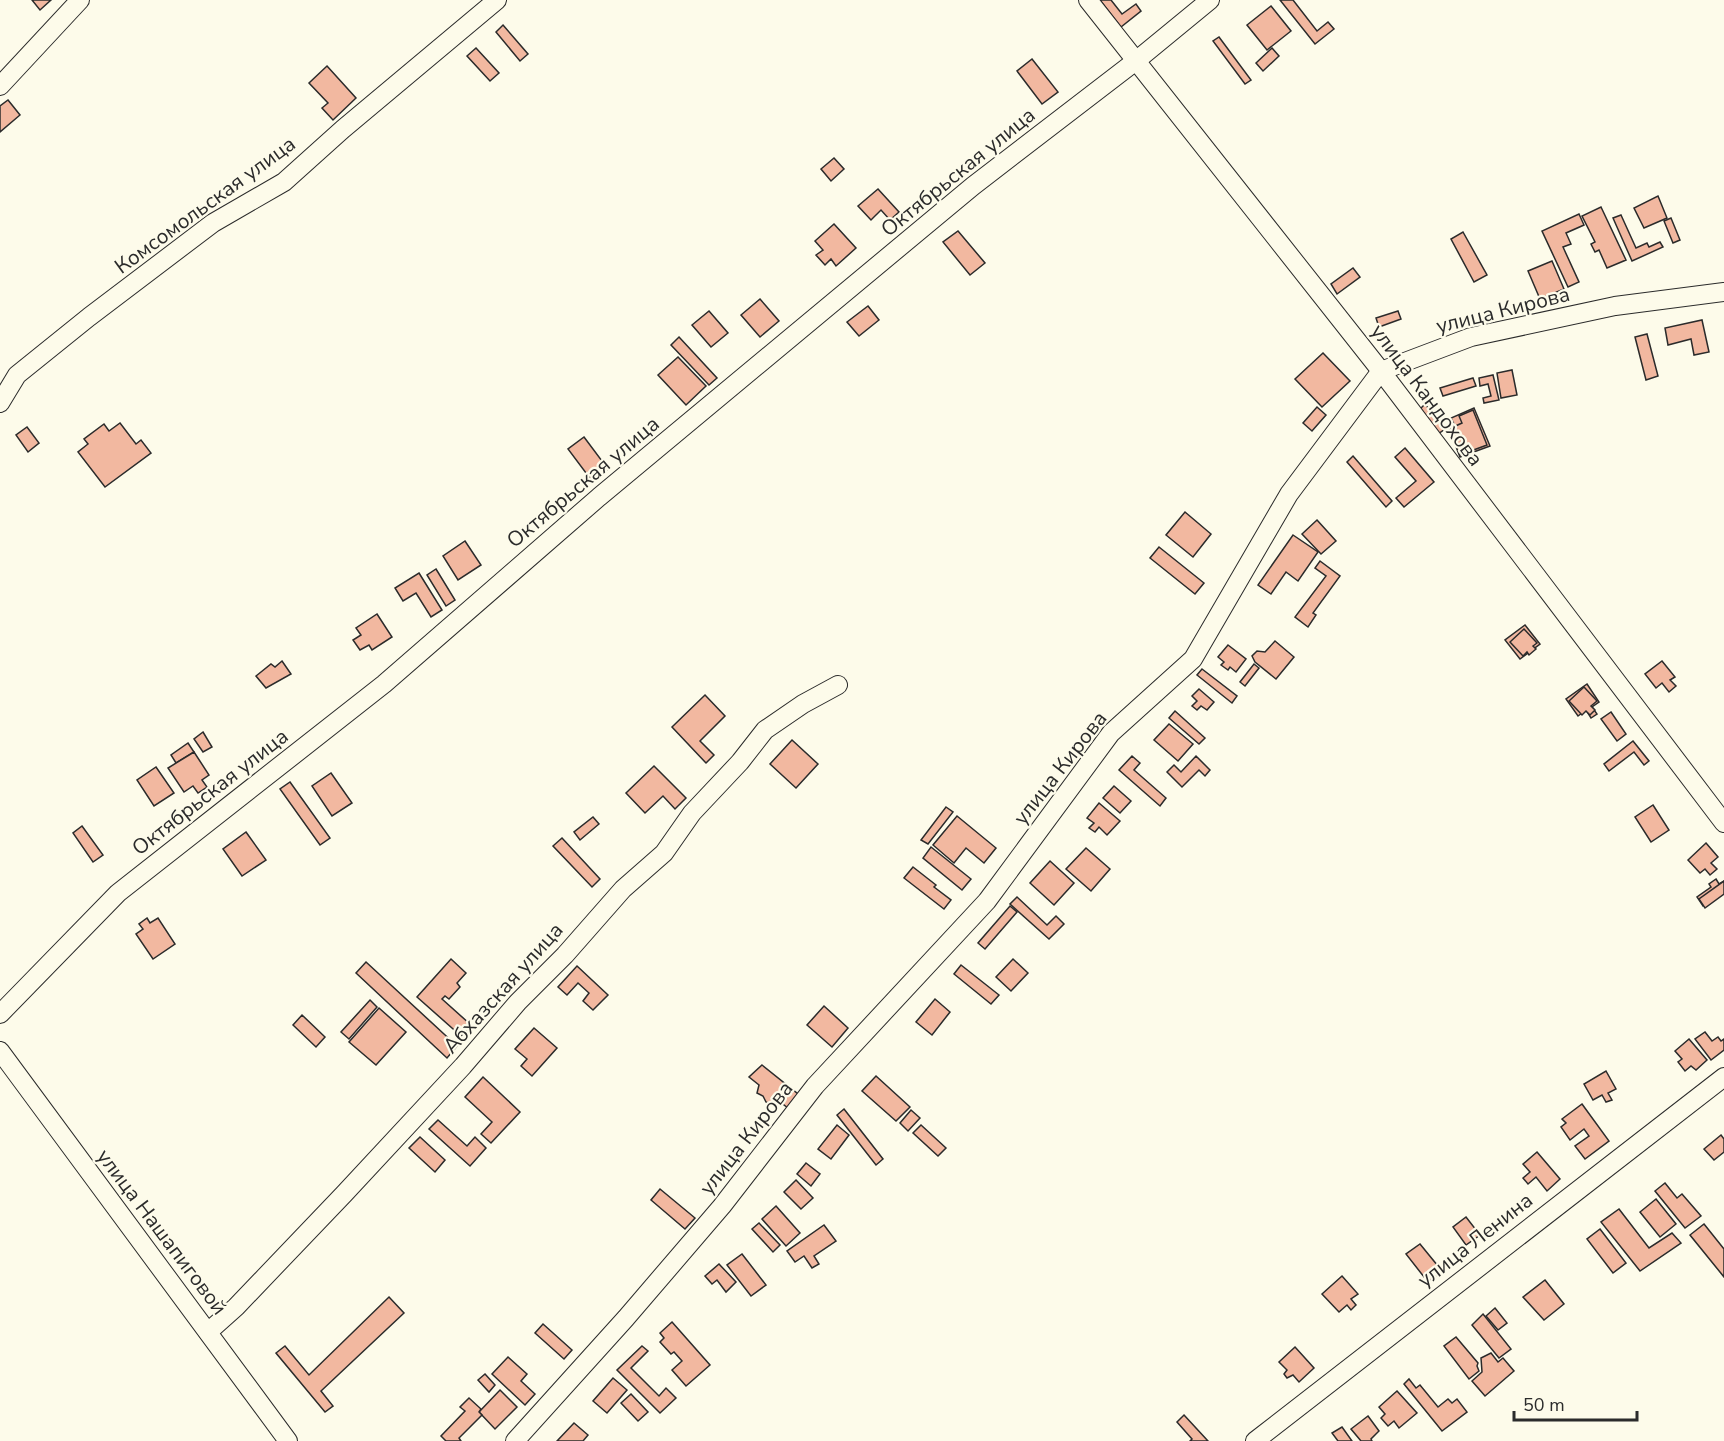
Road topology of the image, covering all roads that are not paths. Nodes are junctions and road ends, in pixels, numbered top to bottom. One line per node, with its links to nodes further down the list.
1 (80, 0): 6 (street)
2 (497, 0): 9 (street, Комсомольская улица)
3 (1088, 0): 5 (street, улица Кандохова)
4 (1210, 0): 5 (street, Октябрьская улица)
5 (1137, 60): 8 (street, улица Кандохова); 12 (street, Октябрьская улица)
6 (0, 86)
7 (1724, 292): 8 (street, улица Кирова)
8 (1381, 370): 11 (street, улица Кандохова); 17 (street, улица Кирова)
9 (0, 403)
10 (838, 685): 15 (street, Абхазская улица)
11 (1724, 823)
12 (0, 1014)
13 (0, 1051): 15 (street, улица Нашапиговой)
14 (1724, 1077): 18 (street, улица Ленина)
15 (208, 1332): 16 (street, улица Нашапиговой)
16 (288, 1441)
17 (515, 1441)
18 (1255, 1441)

